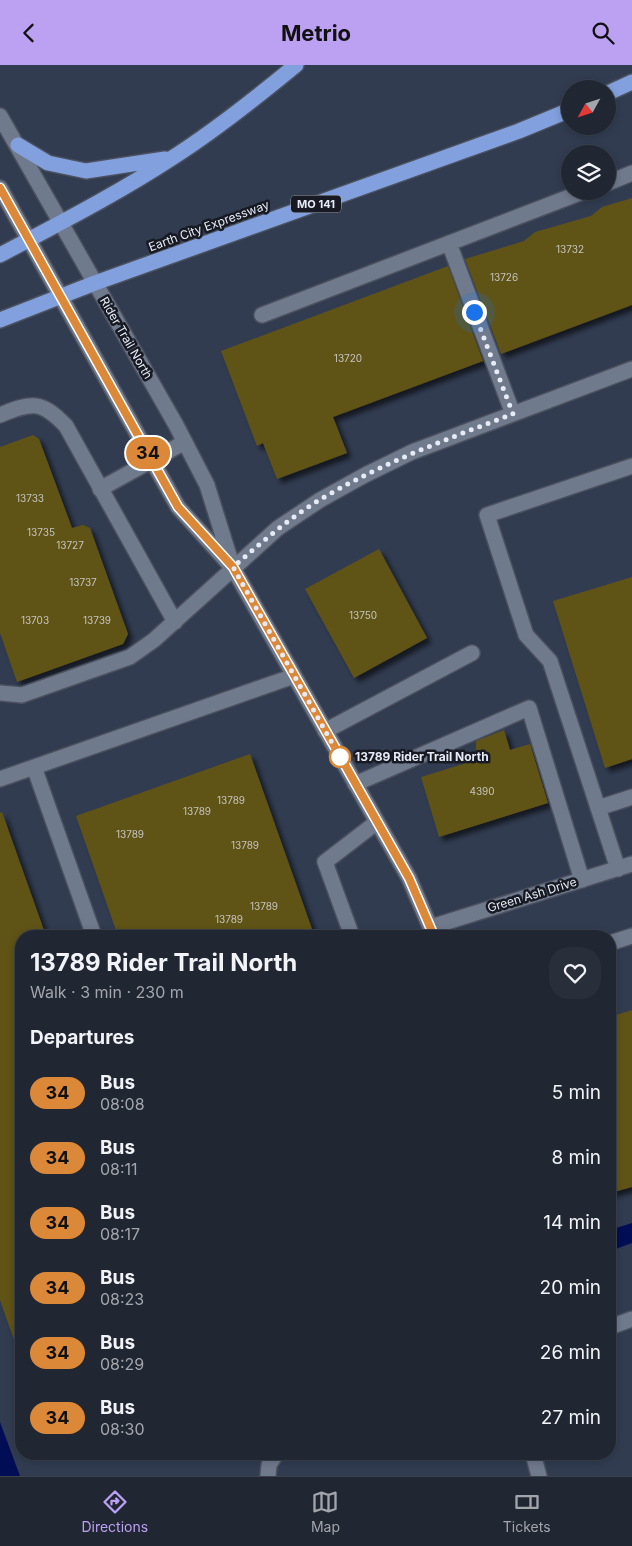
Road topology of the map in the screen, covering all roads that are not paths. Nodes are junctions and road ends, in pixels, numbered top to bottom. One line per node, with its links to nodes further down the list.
1 (296, 65): 7 (highway)
2 (632, 82): 3 (highway)
3 (616, 89)
4 (561, 114): 16 (highway, Earth City Expressway / MO 141)
5 (0, 116): 6 (street, Rider Trail North)
6 (18, 145): 7 (highway); 12 (street, Rider Trail North)
7 (174, 157): 12 (highway)
8 (632, 173): 9 (street)
9 (616, 180)
10 (0, 188): 13 (street, Rider Trail North)
11 (561, 200): 14 (street)
12 (61, 222): 13 (highway); 16 (street, Rider Trail North)
13 (28, 240): 15 (highway); 17 (street, Rider Trail North)
14 (449, 243): 18 (street); 21 (street)
15 (0, 255)
16 (95, 283): 17 (highway, Earth City Expressway / MO 141); 23 (street, Rider Trail North)
17 (61, 297): 19 (highway, Earth City Expressway / MO 141); 24 (street, Rider Trail North)
18 (262, 315)
19 (0, 320)
20 (632, 369): 21 (street)
21 (513, 414): 27 (street)
22 (0, 415): 26 (street)
23 (185, 442): 24 (street); 27 (street, Rider Trail North)
24 (152, 460): 26 (street); 27 (street, Rider Trail North)
25 (632, 467): 37 (street)
26 (100, 489): 28 (street)
27 (233, 567): 28 (street); 30 (street, Rider Trail North)
28 (175, 621): 31 (street)
29 (472, 653): 32 (street)
30 (294, 676): 32 (street, Rider Trail North); 33 (street)
31 (0, 693)
32 (325, 731): 35 (street, Rider Trail North)
33 (34, 767): 34 (street); 41 (street)
34 (0, 779)
35 (355, 784): 38 (street, Rider Trail North); 40 (street)
36 (632, 797): 37 (street)
37 (598, 808): 39 (street)
38 (376, 822): 42 (street); 43 (street, Rider Trail North)
39 (625, 866): 40 (street, Green Ash Drive)
40 (582, 880): 44 (street, Green Ash Drive)
41 (92, 930)
42 (350, 930)
43 (432, 930)
44 (435, 930)
45 (632, 936): 46 (street)
46 (616, 941)
47 (632, 1319): 48 (street)
48 (616, 1325)
49 (272, 1460): 51 (street)
50 (534, 1460): 52 (street)
51 (268, 1476)
52 (539, 1476)

